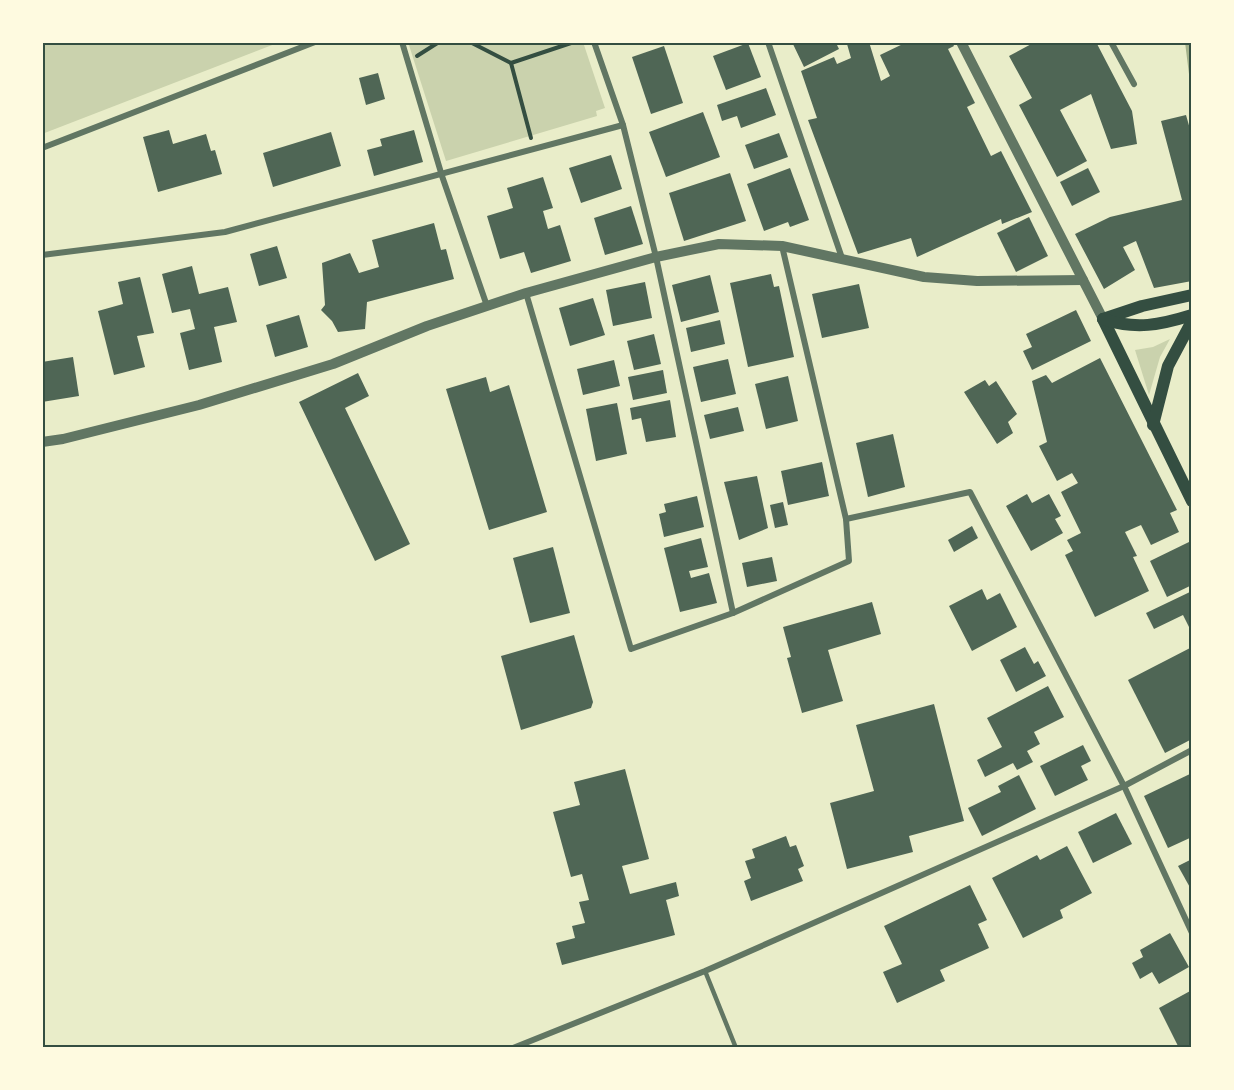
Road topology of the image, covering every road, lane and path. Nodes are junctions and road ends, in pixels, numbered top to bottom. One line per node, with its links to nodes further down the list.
1 (315, 42): 14 (street)
2 (402, 42): 10 (street)
3 (439, 42): 10 (path)
4 (470, 42): 11 (path)
5 (574, 42): 11 (path)
6 (594, 42): 13 (street)
7 (768, 42): 20 (street)
8 (961, 42): 21 (street)
9 (1112, 42): 12 (street)
10 (408, 63): 16 (street)
11 (511, 63): 15 (path)
12 (1134, 84)
13 (623, 125): 15 (street); 19 (street)
14 (42, 148)
15 (534, 150): 16 (street)
16 (442, 176): 18 (street); 24 (street)
17 (783, 246): 19 (street); 20 (street); 31 (street)
18 (42, 255)
19 (656, 257): 22 (street); 32 (street)
20 (842, 258): 21 (street)
21 (1083, 280): 26 (street)
22 (526, 293): 24 (street); 32 (street)
23 (1192, 295): 26 (main road)
24 (487, 306): 29 (street)
25 (1192, 315): 26 (main road)
26 (1103, 320): 28 (main road)
27 (1192, 321): 28 (main road)
28 (1153, 425): 30 (main road)
29 (42, 442)
30 (1192, 501)
31 (846, 519): 32 (street); 34 (street)
32 (733, 613)
33 (1192, 750): 34 (street)
34 (1124, 786): 35 (street); 36 (street)
35 (1192, 933)
36 (705, 971): 37 (street); 38 (lane)
37 (513, 1048)
38 (736, 1048)

